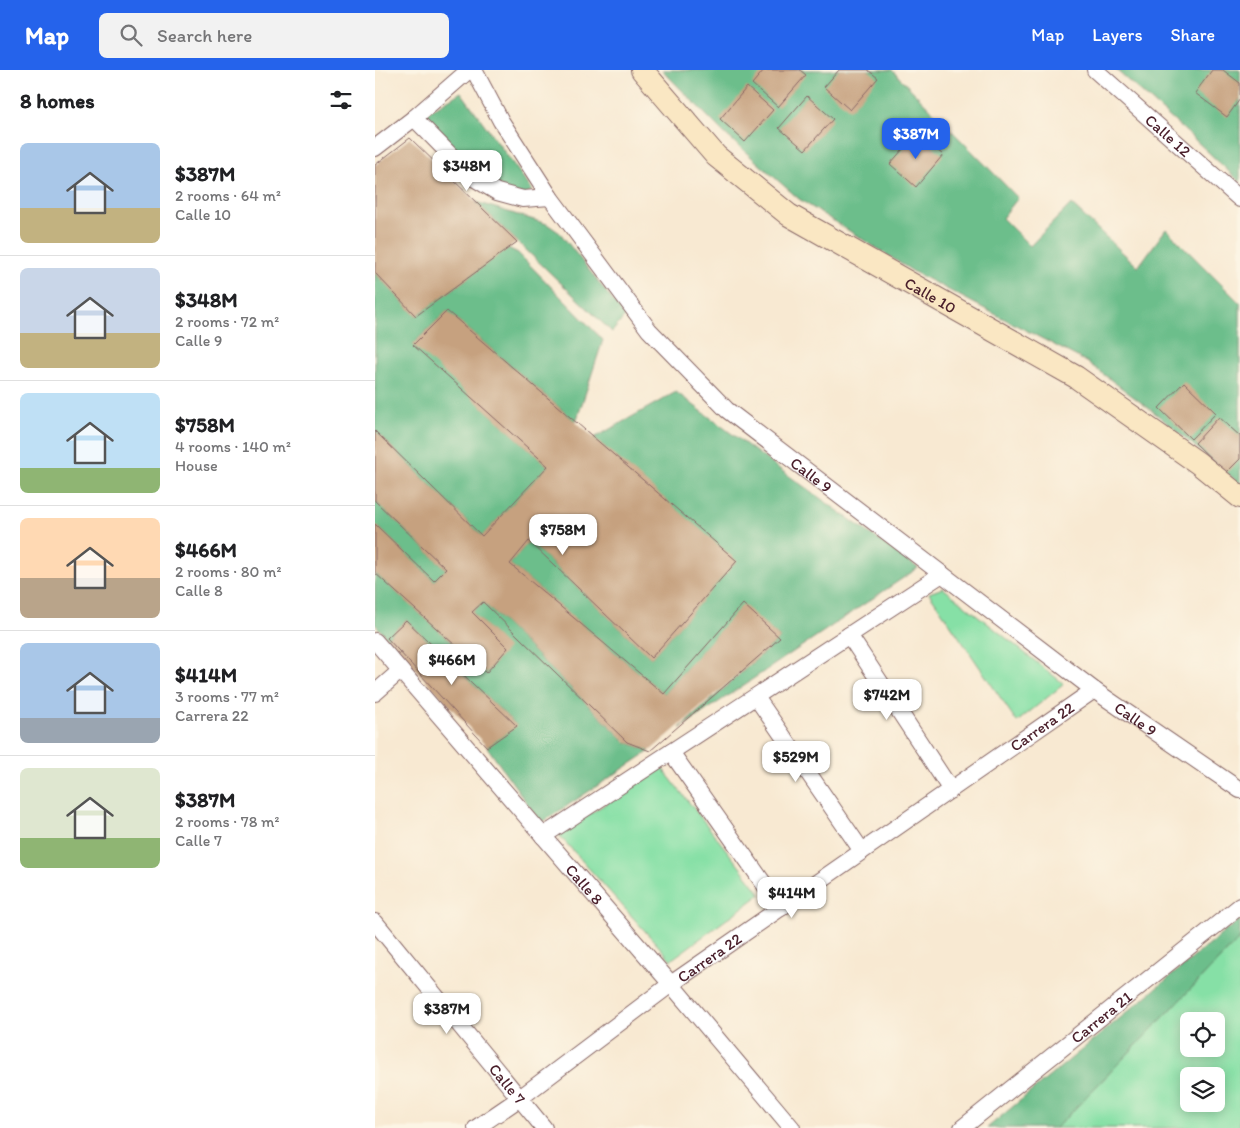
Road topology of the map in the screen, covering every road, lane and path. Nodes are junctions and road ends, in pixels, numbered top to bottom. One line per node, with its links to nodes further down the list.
1 (469, 70): 5 (street)
2 (474, 70): 7 (street, Calle 9)
3 (642, 70): 9 (street, Calle 10)
4 (1095, 70): 8 (street, Calle 12)
5 (414, 118): 6 (street); 7 (street)
6 (375, 148)
7 (550, 197): 10 (street, Calle 9)
8 (1240, 199)
9 (1240, 497)
10 (943, 574): 11 (street); 14 (street, Calle 9)
11 (849, 635): 16 (street); 18 (street)
12 (375, 641): 13 (street, Calle 8)
13 (400, 671): 15 (street); 20 (street, Calle 8)
14 (1094, 690): 18 (street, Carrera 22); 19 (street, Calle 9)
15 (375, 693)
16 (755, 697): 17 (street); 21 (street)
17 (671, 752): 20 (street); 23 (street)
18 (951, 790): 21 (street, Carrera 22)
19 (1240, 790)
20 (543, 836): 25 (street, Calle 8)
21 (862, 851): 23 (street, Carrera 22)
22 (1240, 906): 30 (street, Carrera 21)
23 (781, 908): 25 (street, Carrera 22)
24 (375, 922): 26 (street, Calle 7)
25 (671, 984): 26 (street, Carrera 22); 29 (street, Calle 8)
26 (520, 1098): 27 (street, Carrera 22); 28 (street, Calle 7)
27 (476, 1128)
28 (544, 1128)
29 (793, 1128)
30 (962, 1128)

